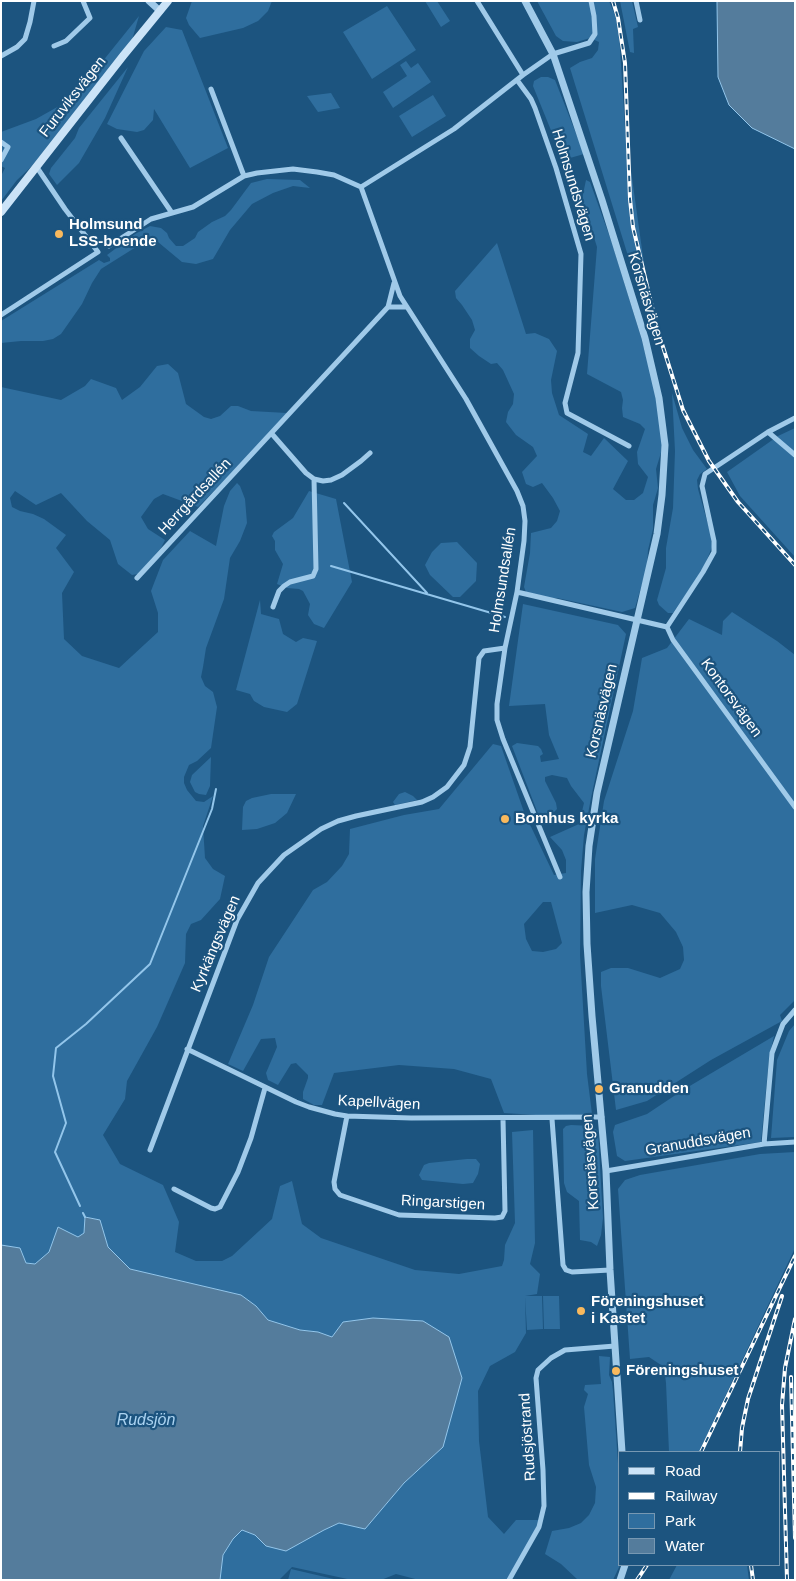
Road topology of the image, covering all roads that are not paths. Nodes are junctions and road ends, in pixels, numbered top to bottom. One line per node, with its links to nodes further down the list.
1 (34, 1): 13 (street)
2 (83, 1): 11 (street)
3 (149, 1): 9 (street)
4 (168, 1): 9 (main road, Furuviksvägen)
5 (477, 1): 14 (street)
6 (525, 1): 12 (street, Korsnäsvägen)
7 (590, 1): 12 (street)
8 (636, 1): 10 (street)
9 (160, 11): 20 (main road, Furuviksvägen)
10 (640, 20)
11 (54, 46)
12 (553, 54): 14 (street); 40 (street, Korsnäsvägen)
13 (1, 56)
14 (523, 75): 15 (street)
15 (517, 80): 22 (street); 33 (street, Holmsundsvägen)
16 (211, 89): 21 (street)
17 (122, 138): 24 (street)
18 (1, 142): 19 (street)
19 (1, 160)
20 (36, 166): 23 (main road, Furuviksvägen); 29 (street)
21 (244, 176): 22 (street); 24 (street)
22 (361, 187): 26 (street, Holmsundsallén)
23 (1, 212)
24 (172, 213): 25 (street)
25 (108, 246)
26 (394, 282): 27 (street); 28 (street, Holmsundsallén)
27 (388, 307): 28 (street); 32 (street, Herrgårdsallén)
28 (406, 307): 38 (street, Holmsundsallén)
29 (1, 315)
30 (795, 418): 31 (street)
31 (768, 432): 35 (street); 41 (street)
32 (272, 434): 36 (street); 37 (street, Herrgårdsallén)
33 (628, 446)
34 (370, 453): 36 (street)
35 (795, 455)
36 (314, 479): 39 (street)
37 (137, 578)
38 (517, 592): 40 (street); 42 (street, Holmsundsallén)
39 (274, 607)
40 (637, 619): 41 (street); 49 (street, Korsnäsvägen)
41 (667, 627): 43 (street, Kontorsvägen)
42 (505, 648): 44 (street, Holmsundsallén); 46 (street, Kyrkängsvägen)
43 (795, 807)
44 (560, 876)
45 (795, 1010): 53 (street)
46 (187, 1049): 47 (street, Kapellvägen); 54 (street, Kyrkängsvägen)
47 (265, 1088): 48 (street, Kapellvägen); 56 (street)
48 (347, 1116): 50 (street, Kapellvägen); 50 (street, Ringarstigen)
49 (602, 1117): 51 (street, Kapellvägen); 55 (street, Korsnäsvägen)
50 (503, 1119): 51 (street, Kapellvägen)
51 (552, 1119): 57 (street)
52 (795, 1142): 53 (street, Granuddsvägen)
53 (764, 1144): 55 (street, Granuddsvägen)
54 (150, 1150)
55 (606, 1170): 57 (street, Korsnäsvägen)
56 (174, 1189)
57 (610, 1270): 58 (street, Korsnäsvägen)
58 (615, 1346): 59 (street, Korsnäsvägen); 61 (street, Rudsjöstrand)
59 (622, 1451)
60 (625, 1566): 62 (street)
61 (509, 1580)
62 (620, 1580)

